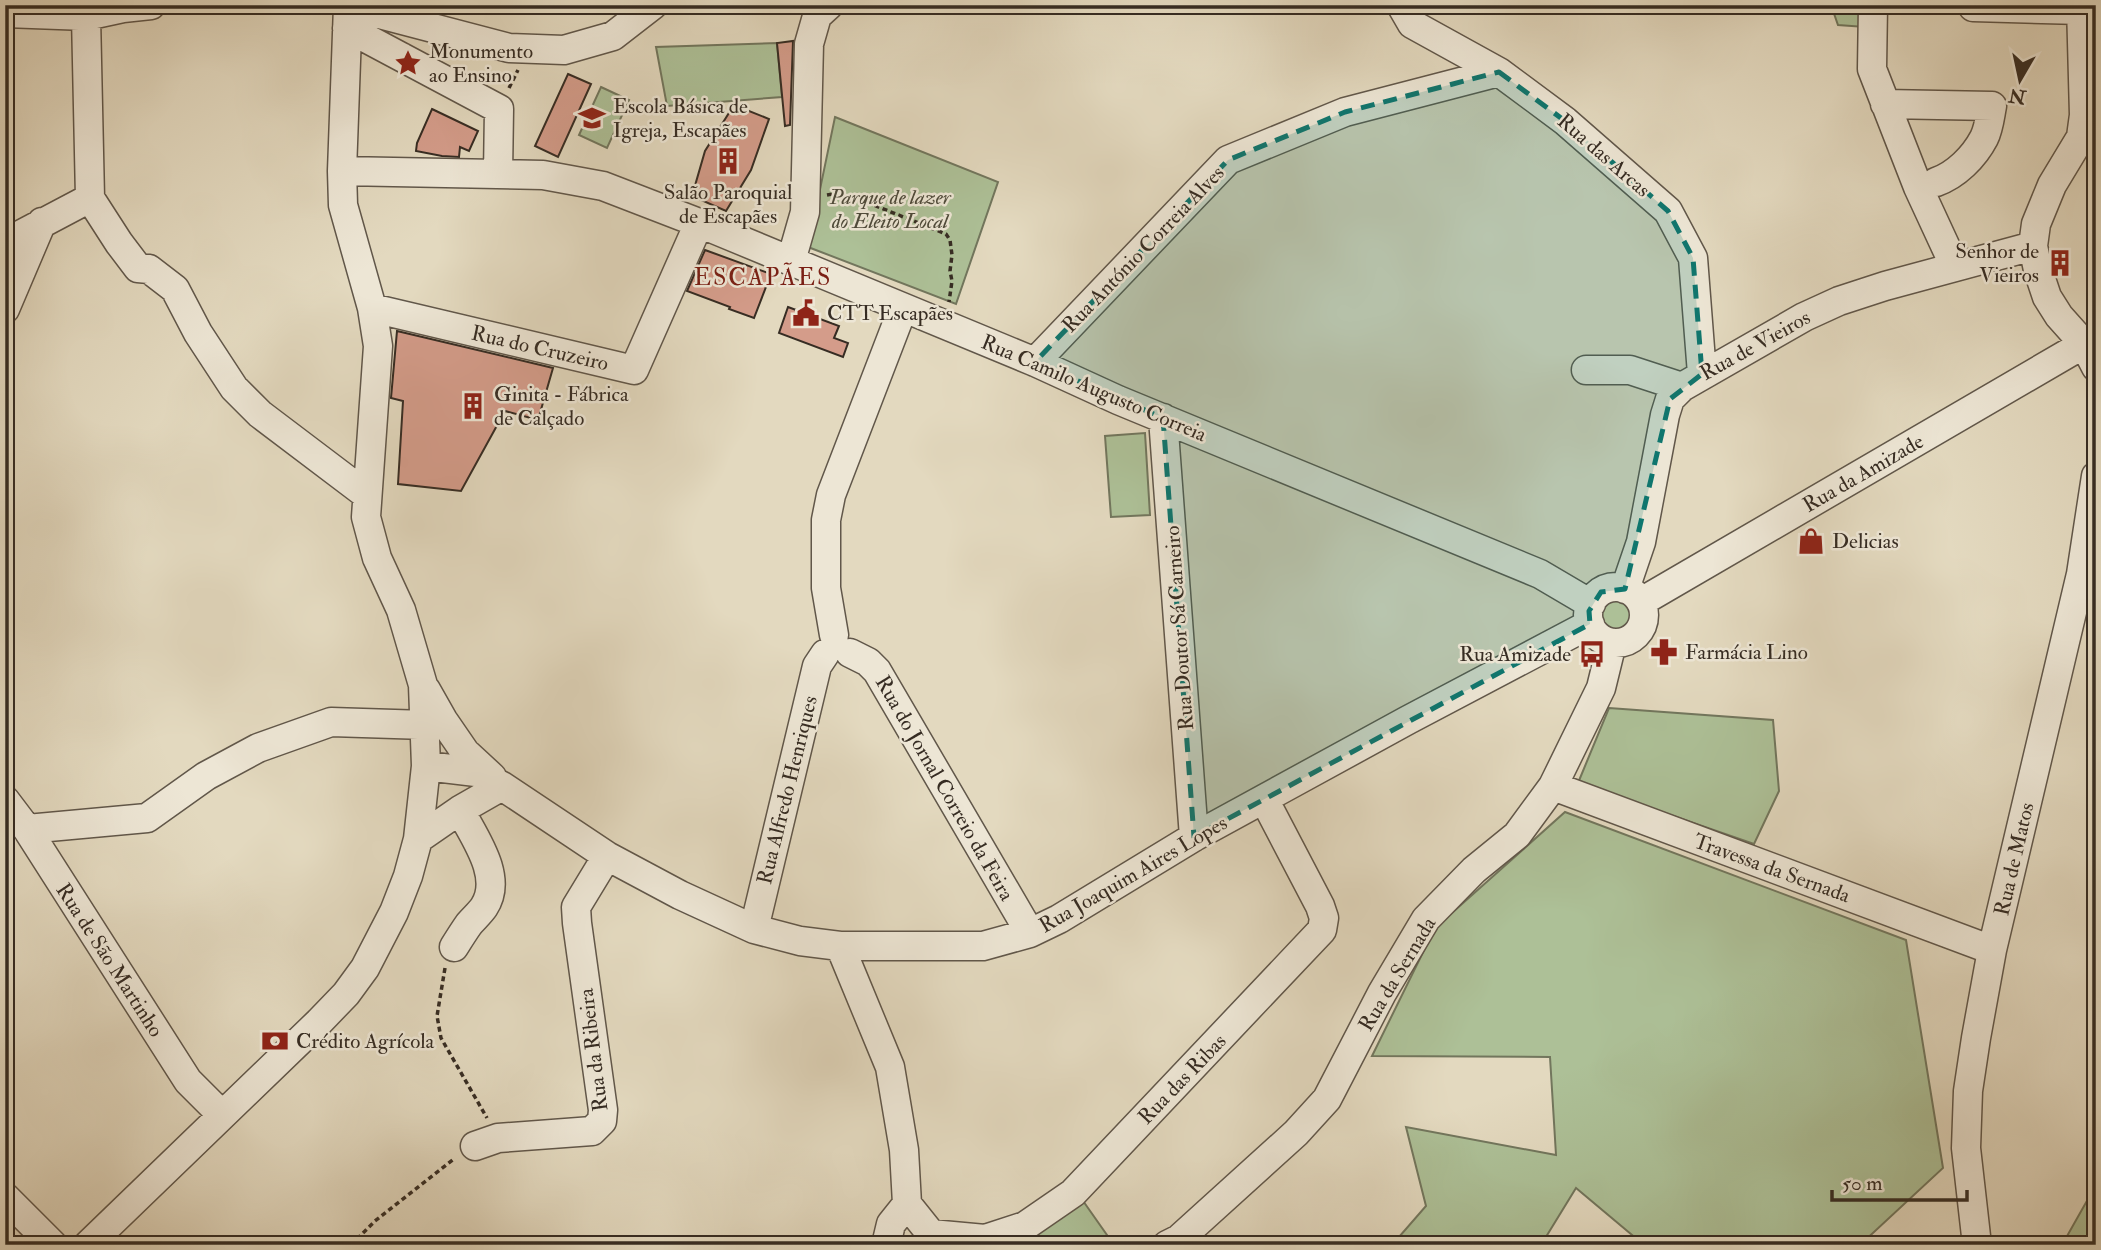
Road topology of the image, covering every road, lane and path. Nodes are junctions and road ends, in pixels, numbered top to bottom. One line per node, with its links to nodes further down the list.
1 (653, 5): 11 (street)
2 (829, 5): 19 (street)
3 (1401, 5): 12 (street, Rua das Arcas)
4 (1873, 5): 13 (street)
5 (1973, 5): 7 (street)
6 (132, 6): 10 (street)
7 (2081, 8): 15 (street)
8 (353, 11): 11 (street); 14 (street); 16 (street)
9 (5, 13): 10 (street)
10 (86, 16): 20 (street)
11 (528, 48): 14 (path)
12 (1499, 72): 32 (street, Rua António Correia Alves); 34 (street, Rua das Arcas)
13 (1885, 103): 18 (street); 26 (street)
14 (499, 109): 17 (street)
15 (2088, 134): 24 (street)
16 (342, 170): 17 (street, Rua Camilo Augusto Correia); 27 (street)
17 (498, 174): 22 (street, Rua Camilo Augusto Correia)
18 (1936, 182)
19 (806, 190): 25 (street); 30 (path)
20 (90, 198): 21 (street); 37 (street)
21 (42, 222): 23 (street); 29 (street)
22 (699, 223): 25 (street, Rua Camilo Augusto Correia); 27 (street, Rua do Cruzeiro)
23 (5, 243)
24 (2033, 246): 26 (street, Rua de Vieiros); 31 (street)
25 (791, 261): 28 (street, Rua Camilo Augusto Correia)
26 (1955, 267): 34 (street, Rua de Vieiros)
27 (372, 308): 37 (street)
28 (902, 308): 30 (street, Rua Camilo Augusto Correia); 41 (street)
29 (5, 309)
30 (940, 324): 32 (street, Rua Camilo Augusto Correia)
31 (2092, 351): 38 (street, Rua da Amizade)
32 (1035, 362): 35 (street, Rua Camilo Augusto Correia)
33 (1587, 370): 34 (street)
34 (1692, 381): 38 (street, Rua de Vieiros)
35 (1163, 418): 39 (street, Rua Camilo Augusto Correia); 51 (street, Rua Doutor Sá Carneiro)
36 (2096, 476): 58 (street, Rua de Matos)
37 (368, 495): 42 (street)
38 (1633, 596): 39 (street); 40 (street)
39 (1590, 614): 40 (street); 47 (street, Rua Joaquim Aires Lopes)
40 (1612, 643): 46 (street, Rua da Sernada)
41 (836, 647): 54 (street, Rua Alfredo Henriques); 55 (street, Rua do Jornal Correio da Feira)
42 (423, 685): 43 (street); 45 (street)
43 (426, 725): 44 (street); 50 (street)
44 (426, 766): 45 (street); 52 (street)
45 (502, 786): 49 (street); 53 (street, Rua Joaquim Aires Lopes)
46 (1553, 786): 58 (street, Travessa da Sernada); 67 (street, Rua da Sernada)
47 (1264, 799): 51 (street, Rua Joaquim Aires Lopes); 62 (street, Rua das Ribas)
48 (5, 800): 50 (street, Rua de São Martinho)
49 (460, 810): 52 (street); 57 (street)
50 (26, 829): 59 (street, Rua de São Martinho)
51 (1194, 837): 55 (street, Rua Joaquim Aires Lopes)
52 (418, 839): 59 (street)
53 (607, 856): 54 (street, Rua Joaquim Aires Lopes); 60 (street, Rua da Ribeira)
54 (754, 929): 56 (street, Rua Joaquim Aires Lopes)
55 (1030, 933): 56 (street, Rua Joaquim Aires Lopes)
56 (840, 946): 62 (street)
57 (454, 947): 60 (path)
58 (1992, 950): 68 (street, Rua de Matos)
59 (222, 1115): 64 (street)
60 (487, 1142): 65 (path)
61 (5, 1197): 63 (street)
62 (907, 1204): 66 (street)
63 (53, 1245)
64 (88, 1245)
65 (351, 1245)
66 (886, 1245)
67 (1167, 1245)
68 (1977, 1245)

